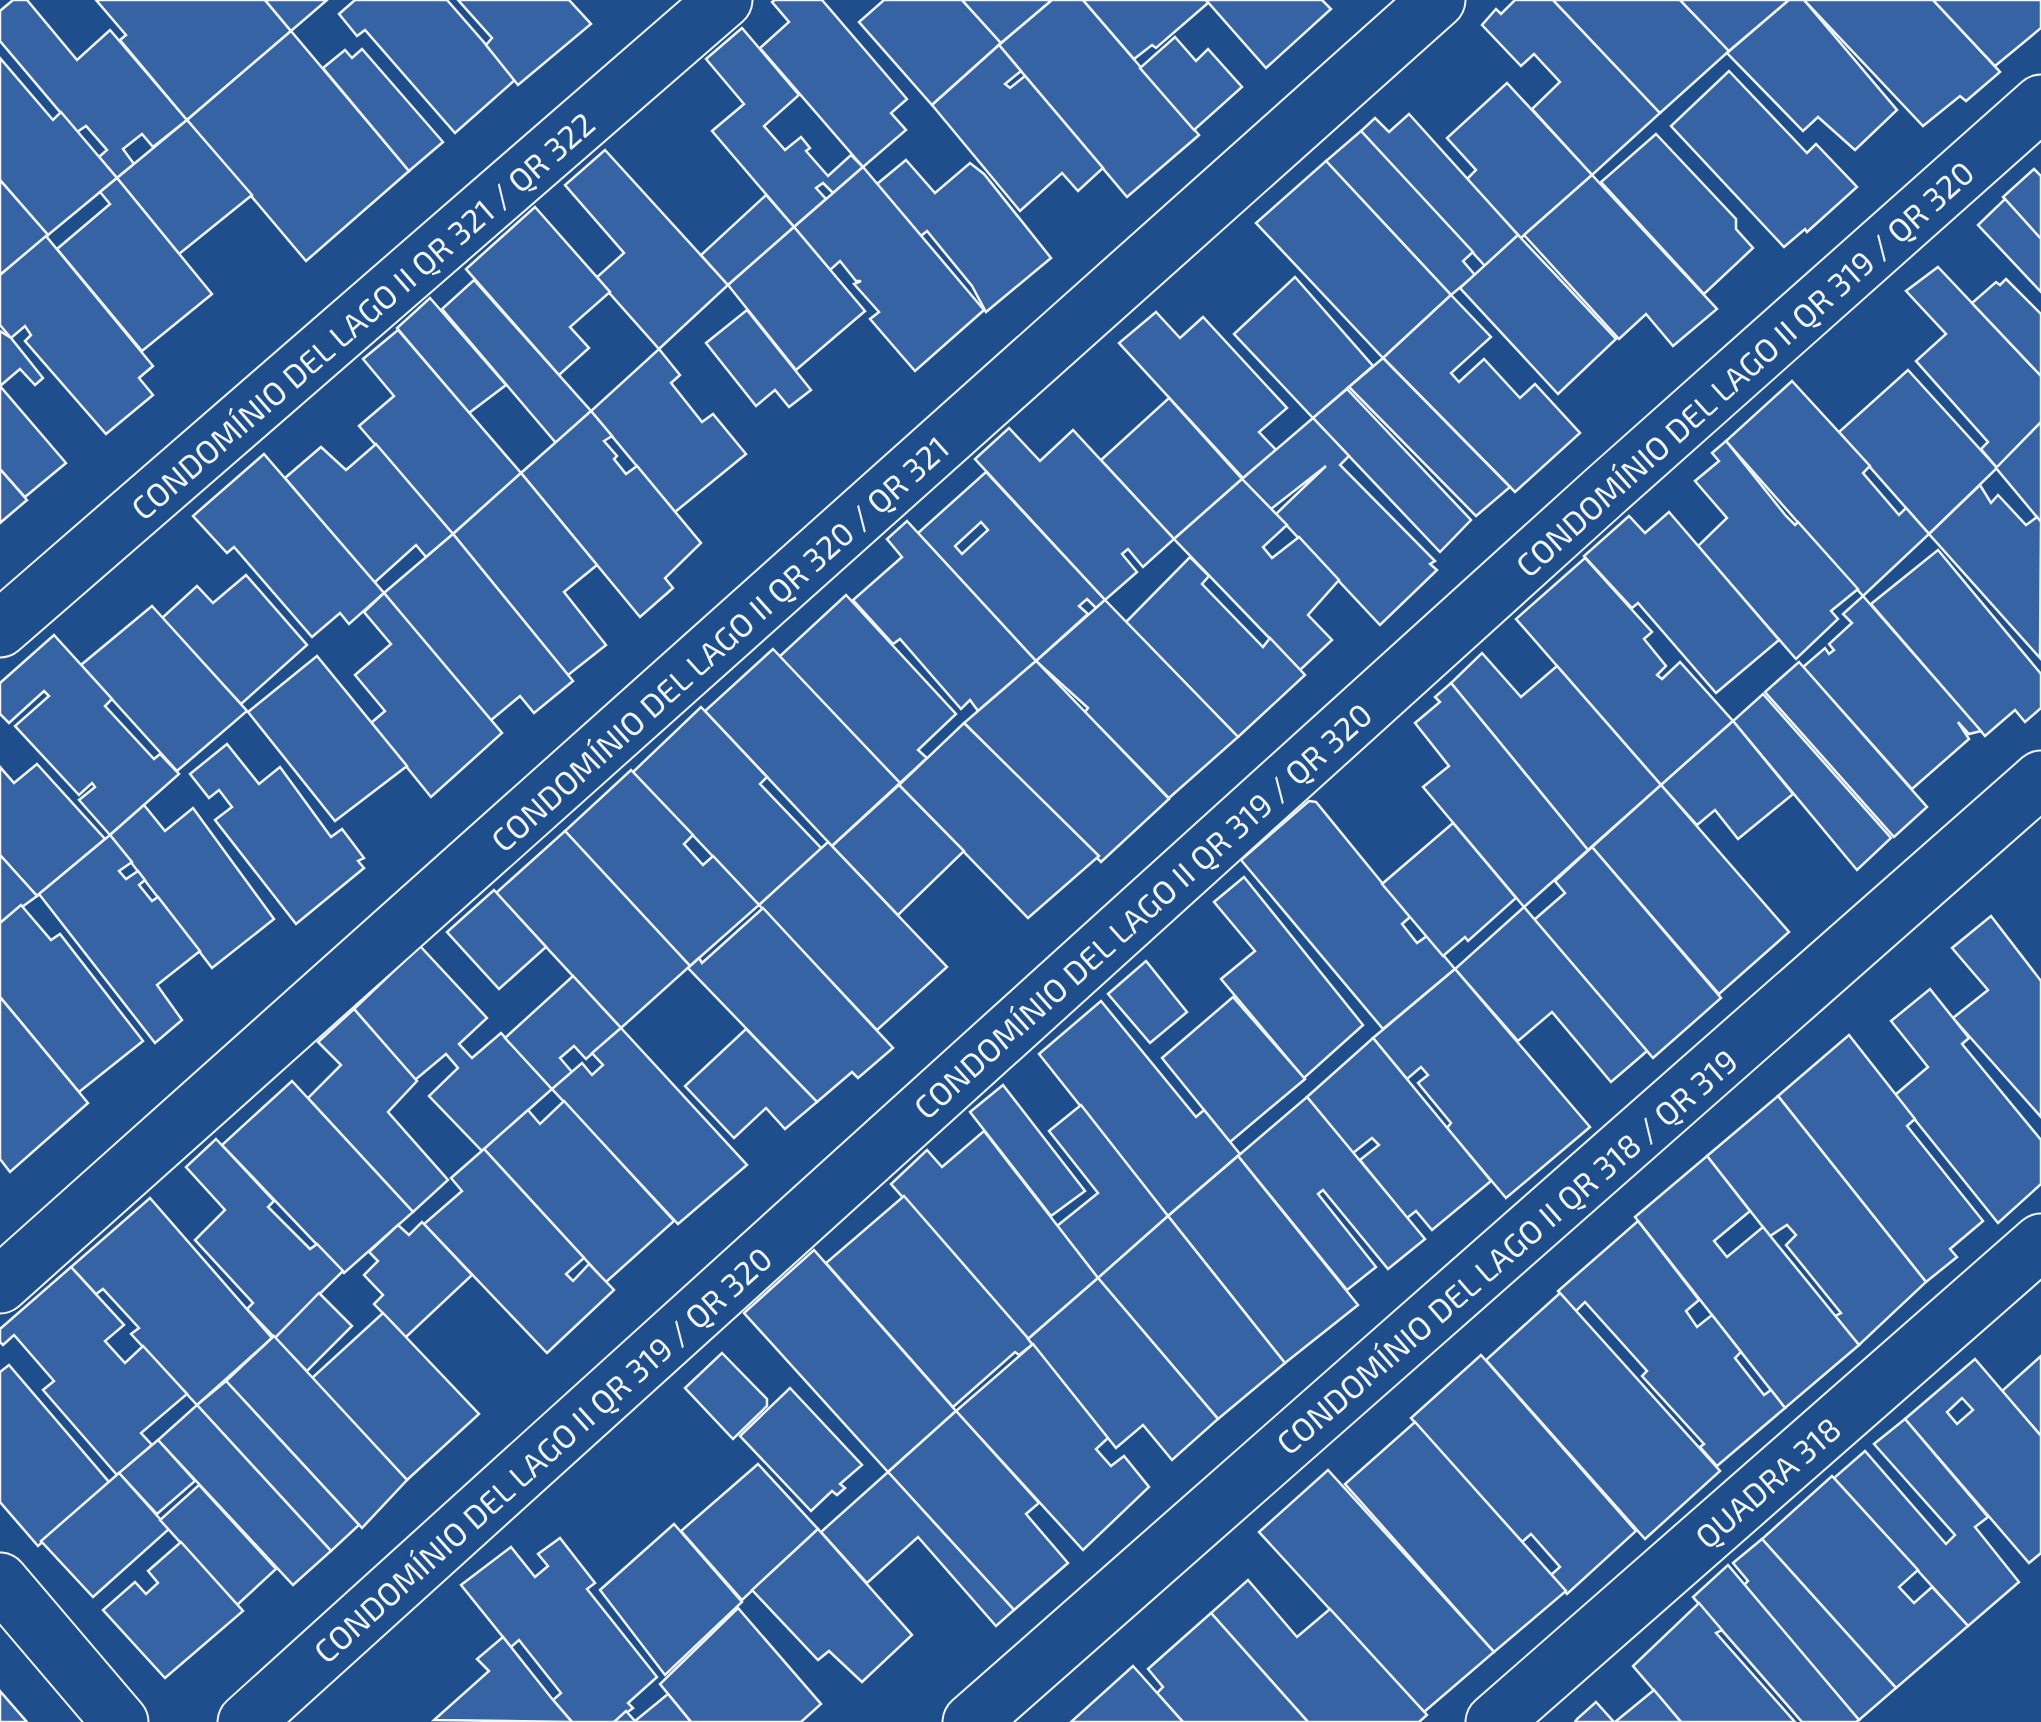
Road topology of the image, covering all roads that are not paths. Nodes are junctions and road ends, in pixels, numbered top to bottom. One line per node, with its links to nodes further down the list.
1 (724, 0): 4 (street, CONDOMÍNIO DEL LAGO II QR 321 / QR 322)
2 (1438, 0): 7 (street, CONDOMÍNIO DEL LAGO II QR 320 / QR 321)
3 (2041, 103): 10 (street, CONDOMÍNIO DEL LAGO II QR 319 / QR 320)
4 (0, 629)
5 (2041, 780): 11 (street, CONDOMÍNIO DEL LAGO II QR 318 / QR 319)
6 (2041, 1242): 12 (street, QUADRA 318)
7 (0, 1285)
8 (0, 1581): 9 (street)
9 (120, 1722)
10 (246, 1722)
11 (971, 1722)
12 (1494, 1722)

